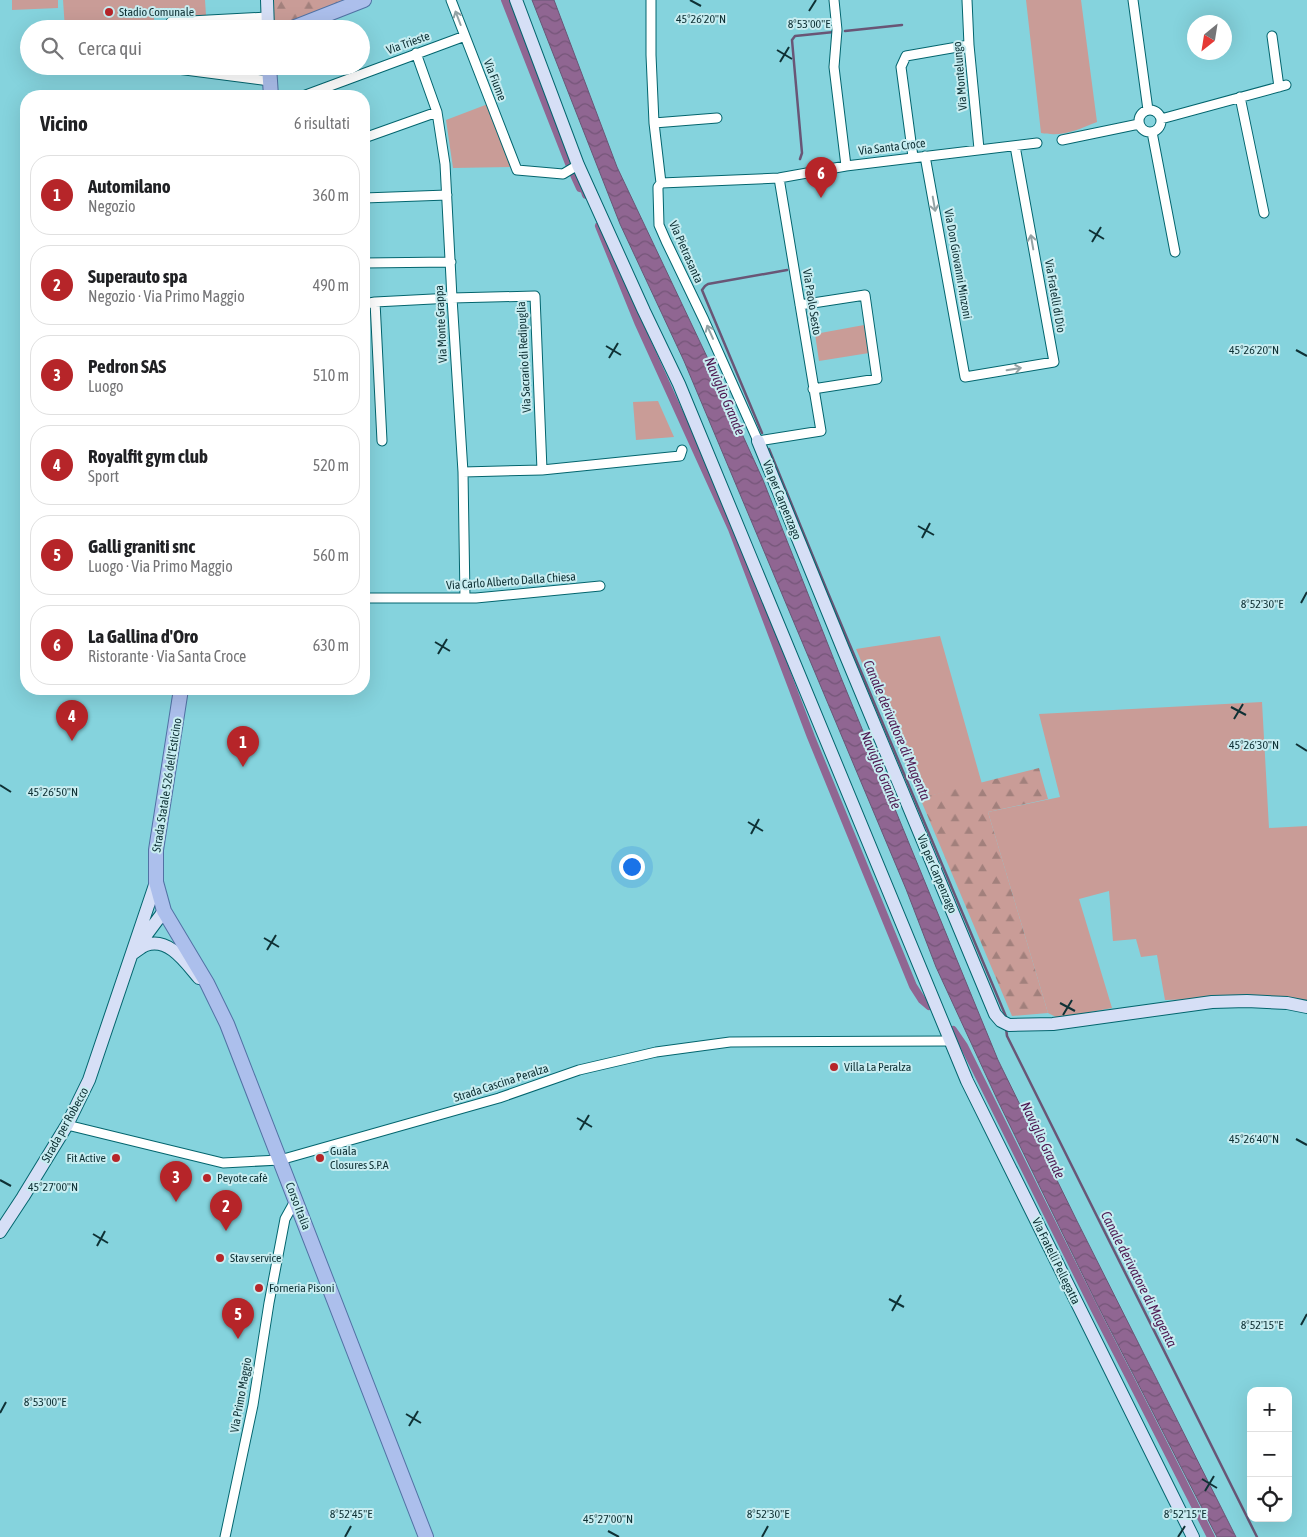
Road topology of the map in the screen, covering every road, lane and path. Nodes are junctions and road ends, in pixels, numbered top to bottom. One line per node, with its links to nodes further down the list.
1 (267, 0): 9 (street)
2 (364, 0): 10 (main road)
3 (451, 0): 11 (street, Via Fiume, one-way to 3)
4 (516, 0): 38 (street, Via Fratelli Pellegatta)
5 (651, 0): 27 (street, Via Pietrasanta)
6 (834, 0): 37 (street)
7 (967, 0): 13 (street, Via Montelungo)
8 (1133, 0): 23 (street)
9 (268, 20)
10 (313, 20)
11 (465, 36): 14 (street, Via Trieste); 38 (street, Via Fiume)
12 (1272, 36): 22 (street)
13 (969, 45): 34 (street, Via Montelungo); 36 (street)
14 (416, 53): 15 (street, Via Trieste); 24 (street, Via Monte Grappa)
15 (370, 71)
16 (226, 75): 19 (street)
17 (270, 75): 19 (main road)
18 (358, 75): 21 (street, Via Trieste)
19 (270, 81): 20 (main road)
20 (271, 90)
21 (319, 90)
22 (1240, 97): 26 (street); 43 (street)
23 (1148, 110): 26 (street); 28 (street)
24 (436, 112): 30 (street); 41 (street, Via Monte Grappa)
25 (717, 118): 27 (street)
26 (1161, 119): 29 (street)
27 (654, 123): 40 (street, Via Pietrasanta)
28 (1139, 124): 29 (street); 31 (street)
29 (1152, 132): 44 (street)
30 (370, 136)
31 (1062, 140)
32 (1037, 143): 33 (street, Via Santa Croce)
33 (1015, 146): 34 (street, Via Santa Croce); 51 (street, Via Fratelli di Dio, one-way to 33)
34 (979, 149): 35 (street, Via Santa Croce)
35 (926, 156): 36 (street, Via Santa Croce); 51 (street, Via Don Giovanni Minzoni, one-way to 51)
36 (913, 157): 37 (street, Via Santa Croce)
37 (846, 166): 39 (street, Via Santa Croce)
38 (574, 168): 68 (street, Via Fratelli Pellegatta)
39 (779, 178): 40 (street, Via Santa Croce); 50 (street, Via Paolo Sesto)
40 (661, 183): 53 (street, Via Pietrasanta, one-way to 40)
41 (447, 195): 42 (street); 45 (street, Via Monte Grappa)
42 (370, 198)
43 (1264, 213)
44 (1175, 252)
45 (450, 262): 46 (street); 47 (street, Via Monte Grappa)
46 (370, 264)
47 (452, 298): 48 (street); 56 (street, Via Sacrario di Redipuglia); 57 (street, Via Monte Grappa)
48 (375, 302): 49 (street); 54 (street)
49 (370, 303)
50 (800, 305): 52 (street, Via Paolo Sesto); 52 (street)
51 (966, 376)
52 (813, 389): 53 (street, Via Paolo Sesto)
53 (758, 441): 67 (street, Via per Carpenzago)
54 (382, 442)
55 (682, 450): 56 (street)
56 (542, 470): 57 (street)
57 (463, 472): 60 (street, Via Monte Grappa)
58 (600, 586): 60 (street, Via Carlo Alberto Dalla Chiesa)
59 (370, 598): 60 (street, Via Carlo Alberto Dalla Chiesa)
60 (465, 598)
61 (180, 695): 62 (main road, Strada Statale 526 dell'Esticino)
62 (156, 882): 63 (main road, Corso Italia); 64 (street, Strada per Robecco)
63 (165, 916): 64 (street); 65 (street, Strada per Robecco); 66 (main road, Corso Italia)
64 (143, 920): 65 (street, Strada per Robecco)
65 (132, 954): 66 (street); 69 (street, Strada per Robecco)
66 (207, 983): 70 (main road, Corso Italia)
67 (1307, 1007)
68 (950, 1041): 70 (street, Strada Cascina Peralza); 75 (street, Via Fratelli Pellegatta)
69 (67, 1125): 70 (street, Strada Cascina Peralza); 72 (street, Strada per Robecco)
70 (280, 1160): 71 (main road, Corso Italia)
71 (296, 1201): 73 (street, Via Primo Maggio); 74 (main road, Corso Italia)
72 (0, 1232)
73 (225, 1537)
74 (426, 1537)
75 (1193, 1537)

